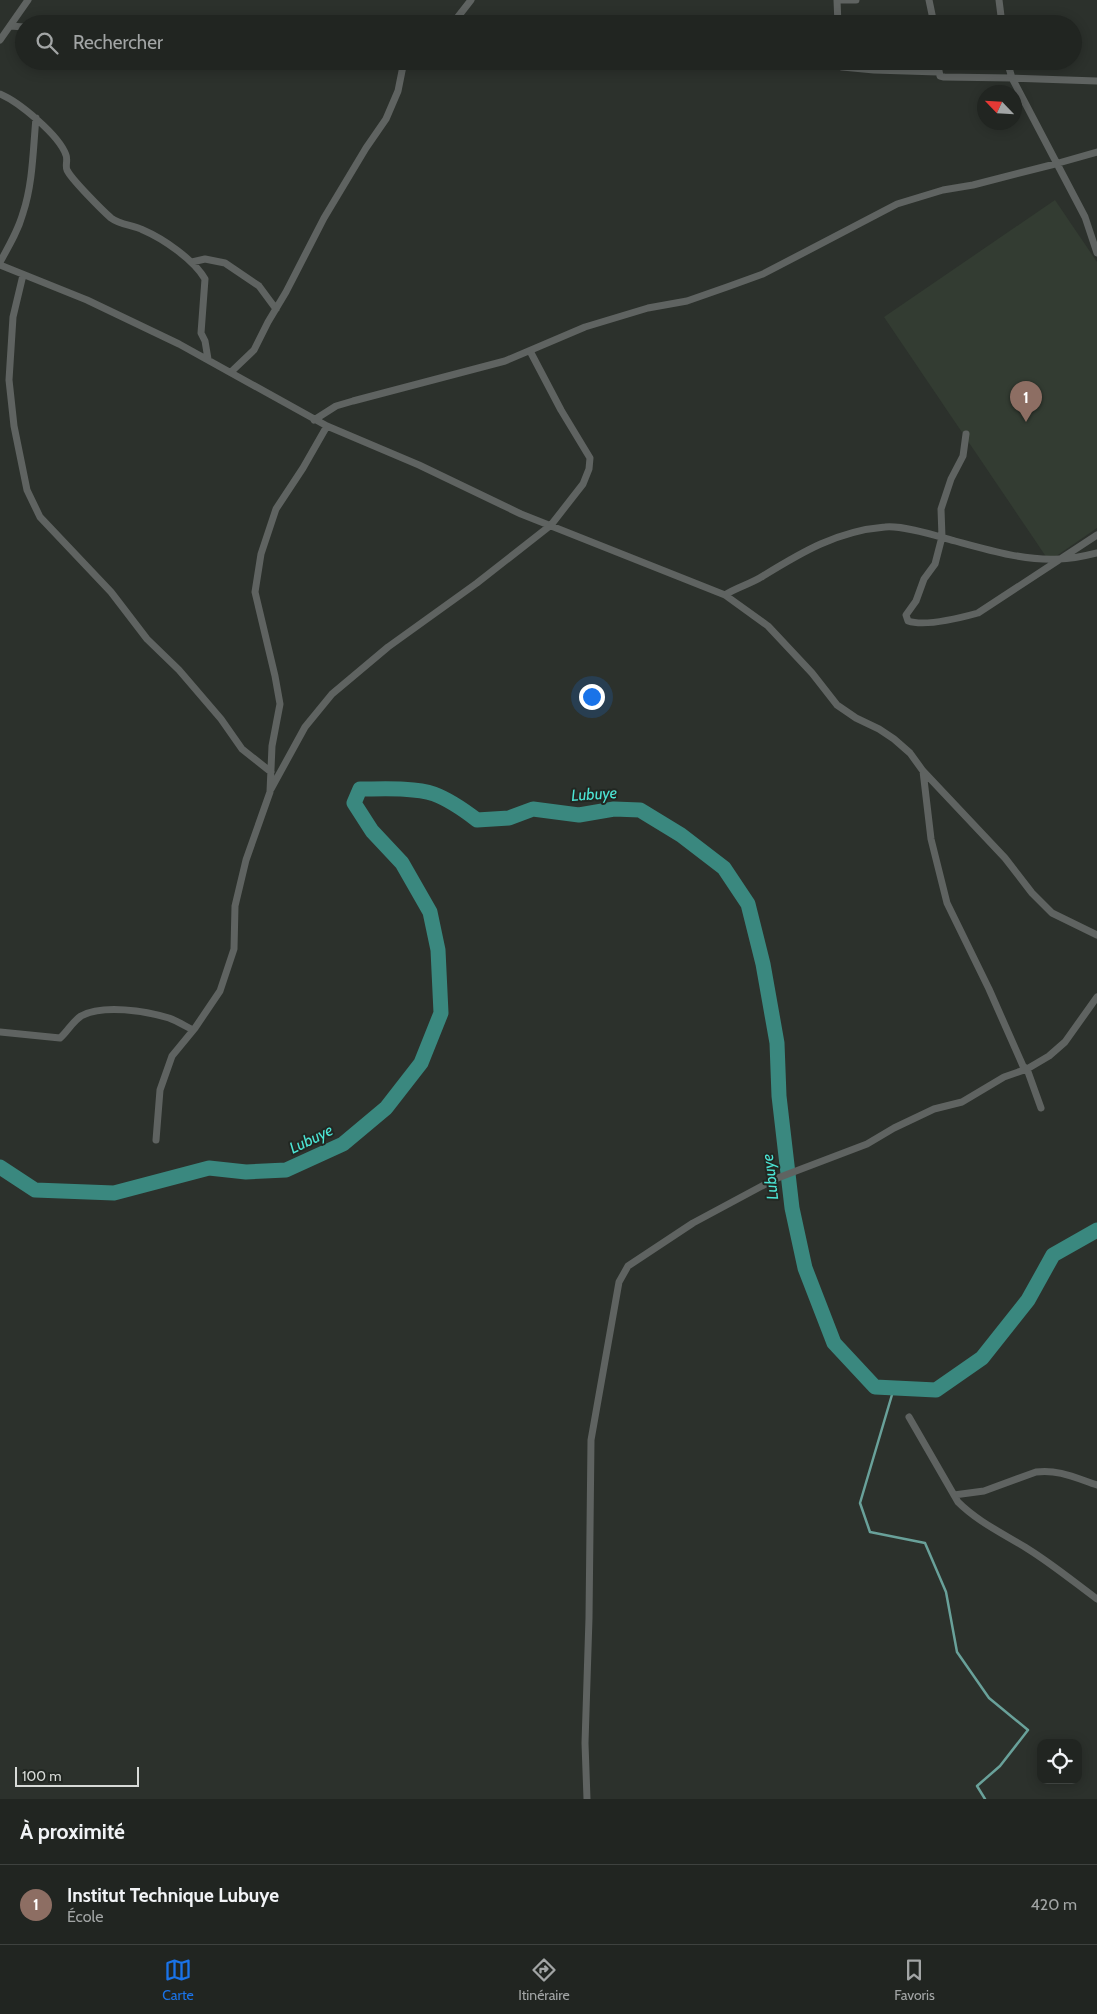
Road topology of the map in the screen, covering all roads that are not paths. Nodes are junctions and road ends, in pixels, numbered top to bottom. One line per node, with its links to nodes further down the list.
1 (28, 0): 7 (street)
2 (471, 0): 8 (street)
3 (837, 0): 4 (street); 9 (street)
4 (856, 0)
5 (929, 0): 10 (street)
6 (999, 0): 11 (street)
7 (18, 15)
8 (459, 15)
9 (838, 15)
10 (932, 15)
11 (1001, 15)
12 (15, 19): 13 (street)
13 (10, 26): 14 (street); 15 (street)
14 (15, 26)
15 (0, 40)
16 (402, 70): 30 (street)
17 (890, 70): 19 (street)
18 (1010, 70): 20 (street)
19 (938, 72): 20 (street)
20 (1012, 78): 21 (street); 25 (street)
21 (1097, 81)
22 (0, 94): 23 (street)
23 (36, 118): 27 (street); 28 (street)
24 (1097, 152): 25 (street)
25 (1056, 164): 26 (street); 31 (street)
26 (1097, 253)
27 (192, 262): 30 (street); 32 (street)
28 (0, 263): 29 (street)
29 (23, 275): 32 (street); 44 (street)
30 (276, 309): 33 (street)
31 (530, 351): 34 (street); 37 (street)
32 (208, 360): 33 (street)
33 (232, 372): 34 (street)
34 (314, 420): 35 (street)
35 (327, 426): 37 (street); 44 (street)
36 (966, 434): 39 (street)
37 (551, 525): 42 (street); 45 (street)
38 (1097, 534): 41 (street)
39 (942, 537): 41 (street); 41 (street); 42 (street)
40 (1097, 553): 41 (street)
41 (1059, 560)
42 (726, 595): 43 (street)
43 (923, 770): 46 (street); 50 (street)
44 (271, 772): 45 (street)
45 (270, 792): 48 (street)
46 (1097, 935)
47 (1097, 997): 50 (street)
48 (193, 1030): 49 (street); 52 (street)
49 (0, 1032)
50 (1027, 1069): 51 (street); 57 (street)
51 (1041, 1108)
52 (156, 1140)
53 (909, 1416): 55 (street)
54 (1097, 1485): 55 (street)
55 (954, 1495): 56 (street)
56 (1097, 1599)
57 (587, 1799)

